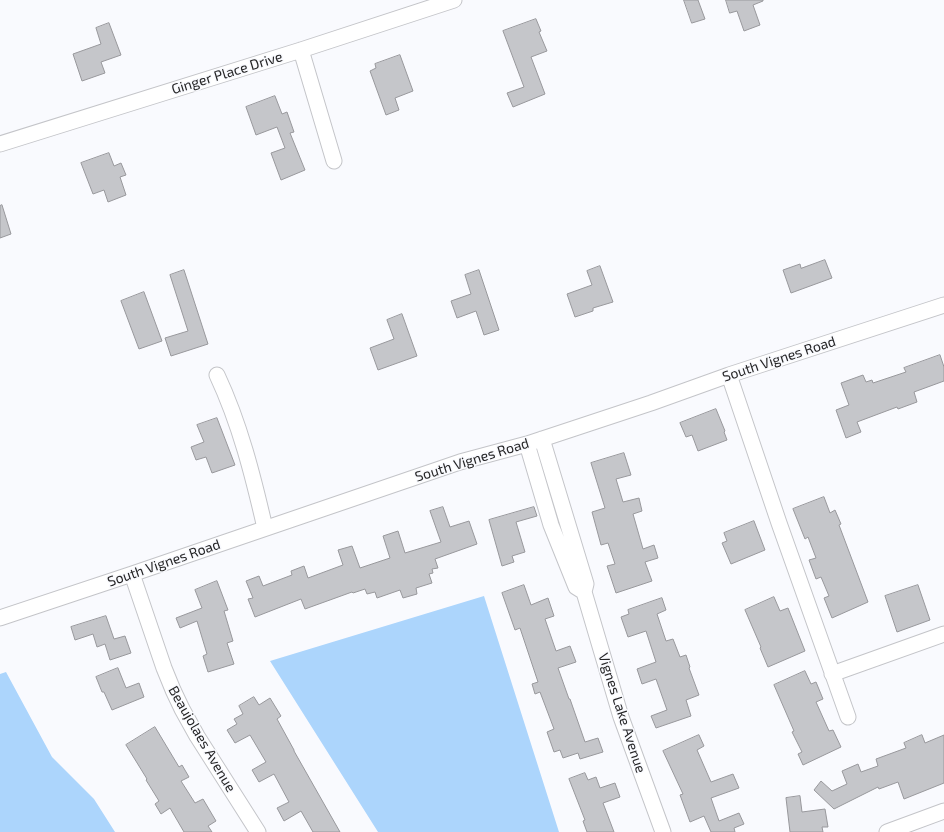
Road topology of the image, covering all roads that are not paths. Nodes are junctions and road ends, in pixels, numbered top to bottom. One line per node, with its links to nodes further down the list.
1 (454, 0): 2 (street, Ginger Place Drive)
2 (301, 50): 3 (street, Ginger Place Drive); 4 (street)
3 (0, 144)
4 (334, 161)
5 (944, 305): 7 (street, South Vignes Road)
6 (217, 375): 10 (street)
7 (729, 376): 8 (street, South Vignes Road); 15 (street)
8 (542, 439): 9 (street, South Vignes Road); 12 (street, Vignes Lake Avenue)
9 (527, 444): 10 (street, South Vignes Road); 12 (street, Vignes Lake Avenue)
10 (265, 528): 11 (street, South Vignes Road)
11 (132, 574): 13 (street, South Vignes Road); 18 (street, Beaujolaes Avenue)
12 (584, 592): 19 (street, Vignes Lake Avenue)
13 (0, 618)
14 (944, 634): 15 (street)
15 (832, 674): 16 (street)
16 (848, 717)
17 (944, 811): 20 (street)
18 (258, 832)
19 (663, 832)
20 (887, 832)

